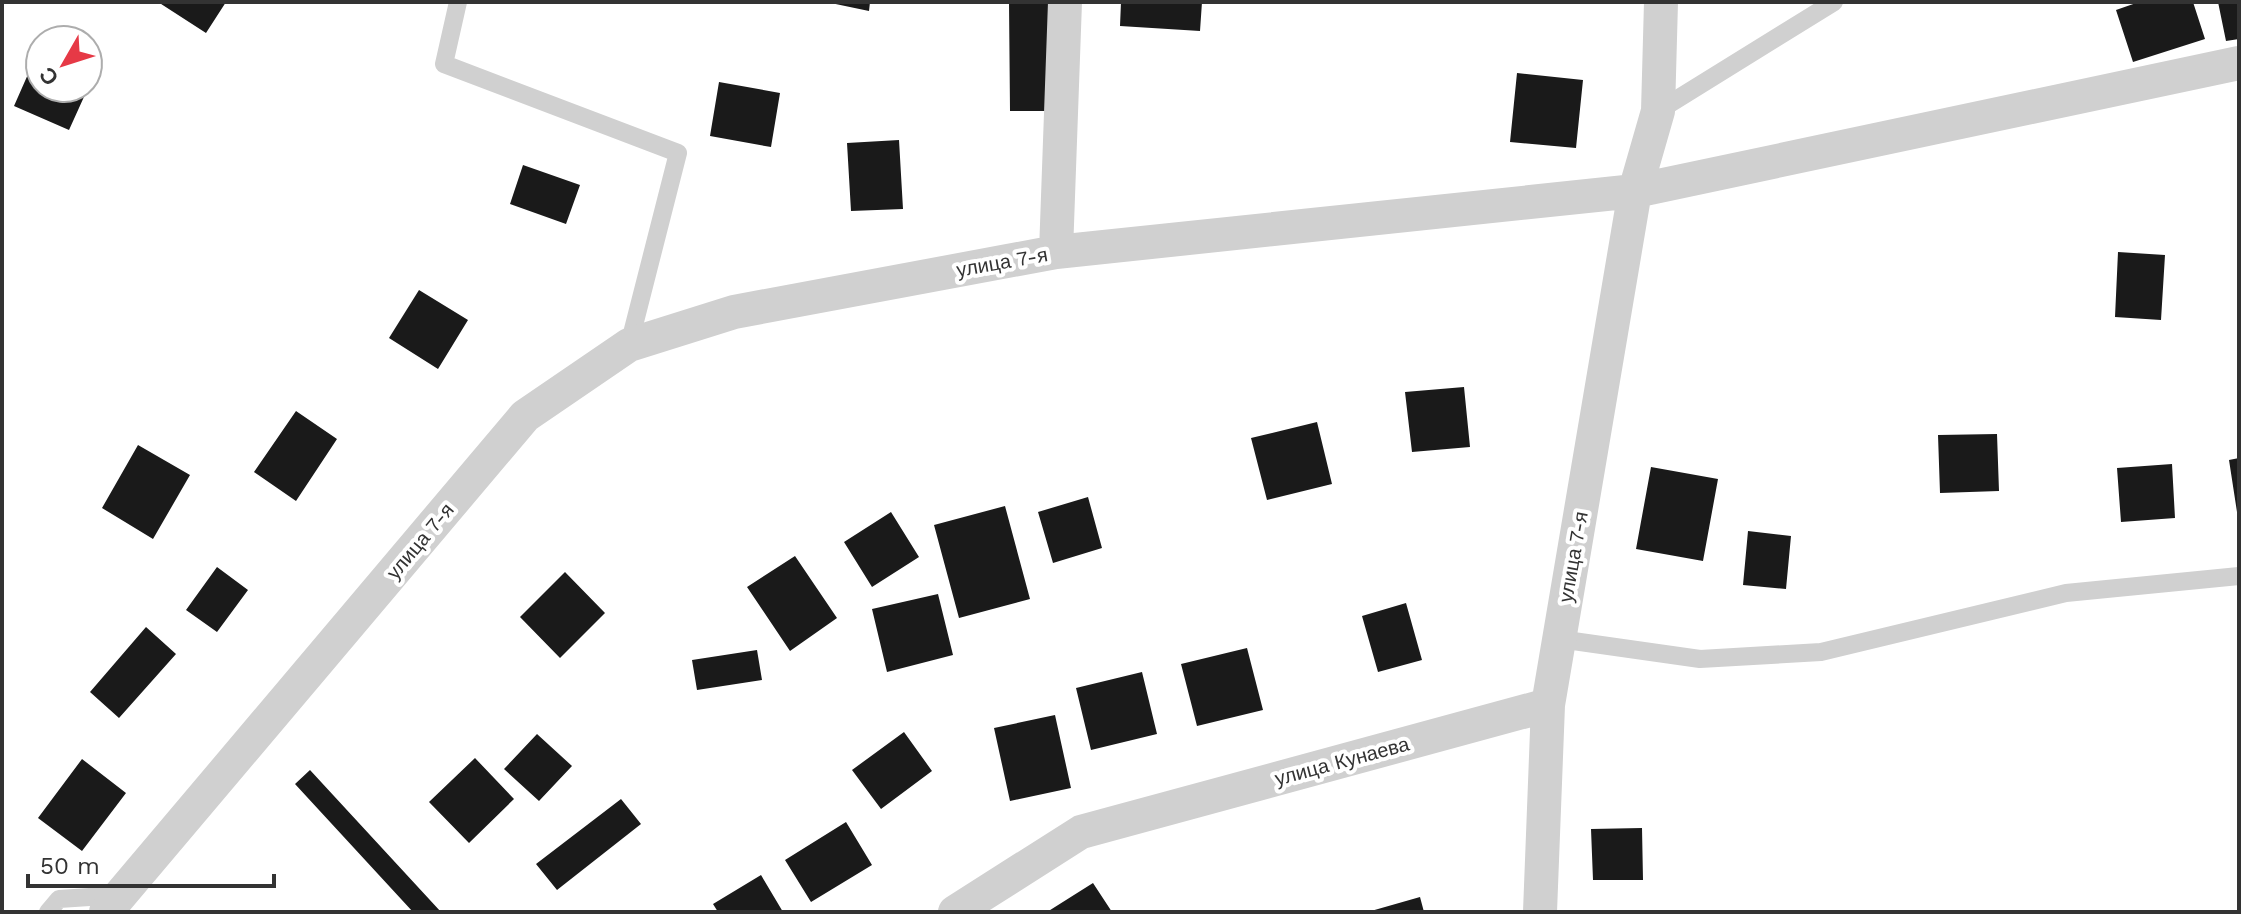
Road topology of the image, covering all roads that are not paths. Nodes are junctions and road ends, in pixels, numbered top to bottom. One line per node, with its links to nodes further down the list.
1 (458, 2): 9 (lane)
2 (1065, 2): 8 (street)
3 (1661, 2): 6 (street)
4 (1834, 2): 6 (lane)
5 (2239, 63): 7 (street)
6 (1658, 111): 7 (street)
7 (1635, 191): 8 (street, улица 7-я); 11 (street, улица 7-я)
8 (1056, 252): 9 (street, улица 7-я)
9 (629, 345): 13 (street, улица 7-я)
10 (2239, 576): 11 (lane)
11 (1559, 639): 12 (street, улица 7-я)
12 (1548, 705): 15 (street, улица Кунаева); 16 (street)
13 (113, 904): 14 (lane)
14 (48, 912)
15 (955, 912)
16 (1540, 912)

